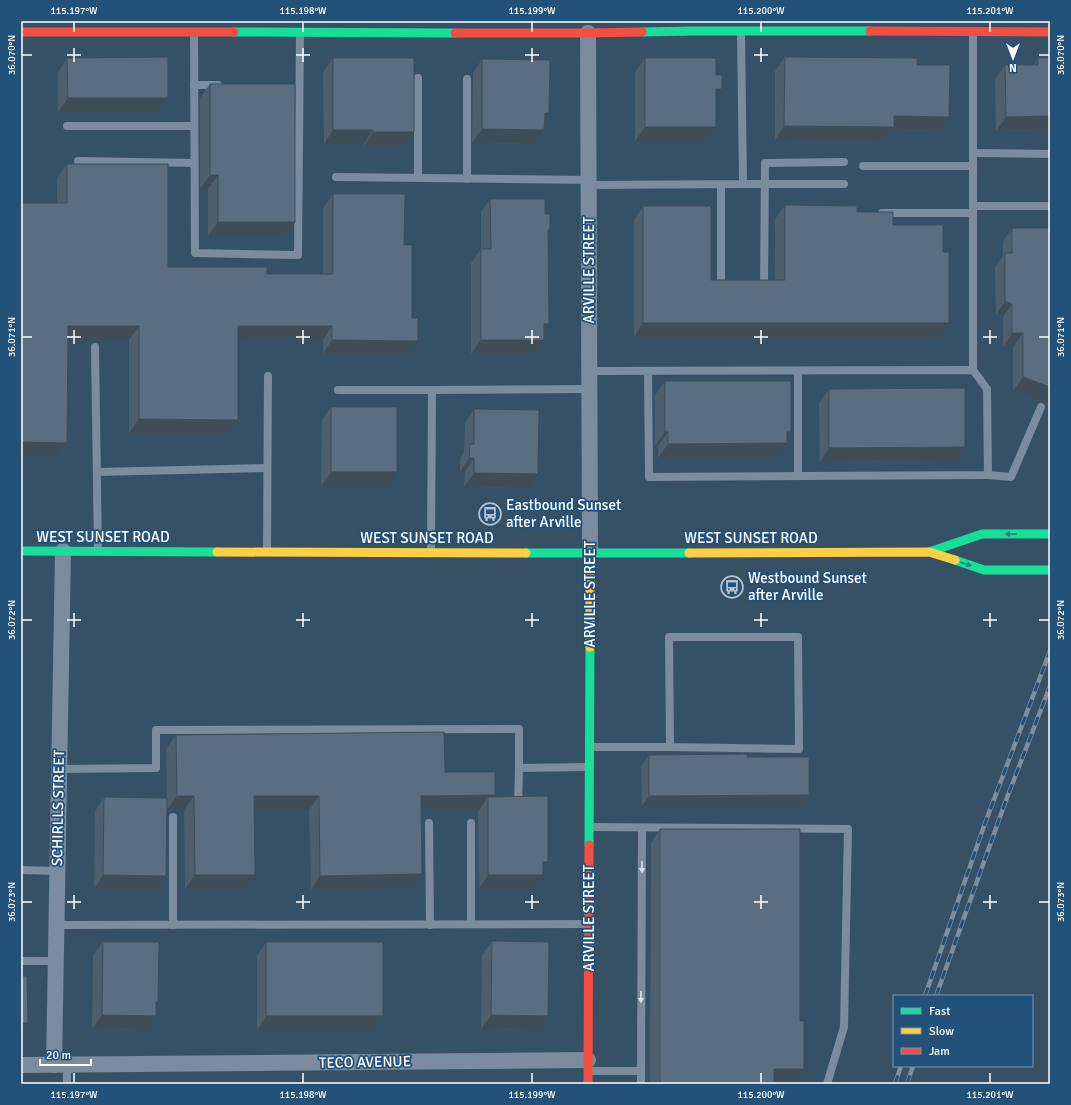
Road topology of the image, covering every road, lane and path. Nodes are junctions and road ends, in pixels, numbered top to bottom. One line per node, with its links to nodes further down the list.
1 (693, 21): 4 (lane)
2 (984, 21): 9 (lane)
3 (190, 30): 5 (street); 6 (street); 14 (lane)
4 (693, 31): 7 (street); 11 (street)
5 (21, 32)
6 (300, 32): 11 (street); 22 (lane)
7 (741, 32): 8 (street); 29 (lane)
8 (972, 32): 9 (street); 18 (lane)
9 (984, 32): 10 (street)
10 (1050, 32)
11 (588, 33): 28 (street, ARVILLE STREET)
12 (418, 78): 26 (lane)
13 (467, 79): 27 (lane)
14 (194, 85): 15 (lane); 17 (lane)
15 (224, 85)
16 (67, 126): 17 (lane)
17 (194, 126): 22 (lane)
18 (973, 153): 19 (lane); 24 (lane)
19 (1050, 154)
20 (78, 161): 22 (lane)
21 (844, 162): 30 (lane)
22 (194, 163)
23 (863, 166): 24 (lane)
24 (973, 166): 34 (lane)
25 (336, 177): 26 (lane)
26 (418, 178): 27 (lane)
27 (466, 179): 28 (lane)
28 (589, 183): 32 (lane); 40 (street, ARVILLE STREET)
29 (743, 184): 30 (lane); 32 (lane)
30 (764, 184): 31 (lane); 37 (lane)
31 (844, 184)
32 (721, 185): 36 (lane)
33 (1050, 206): 34 (lane)
34 (973, 210): 35 (lane); 39 (lane)
35 (874, 213)
36 (722, 286)
37 (764, 287)
38 (95, 346): 49 (lane)
39 (973, 370): 42 (lane); 51 (lane)
40 (590, 371): 41 (lane); 44 (street, ARVILLE STREET)
41 (648, 371): 42 (lane); 50 (lane)
42 (798, 371): 50 (lane)
43 (268, 376): 48 (lane)
44 (590, 389): 46 (lane); 59 (street, ARVILLE STREET)
45 (338, 390): 46 (lane)
46 (432, 390): 57 (lane)
47 (1041, 407): 51 (lane)
48 (267, 468): 49 (lane); 56 (lane)
49 (97, 472): 55 (lane)
50 (798, 476): 51 (lane)
51 (988, 476)
52 (1050, 534): 58 (street, WEST SUNSET ROAD, one-way to 58)
53 (21, 551): 54 (street, WEST SUNSET ROAD)
54 (63, 551): 55 (street, WEST SUNSET ROAD); 65 (street, SCHIRLLS STREET)
55 (98, 551): 56 (street, WEST SUNSET ROAD)
56 (267, 552): 57 (street, WEST SUNSET ROAD)
57 (431, 552): 59 (street, WEST SUNSET ROAD)
58 (929, 552): 59 (street, WEST SUNSET ROAD); 60 (street, WEST SUNSET ROAD, one-way to 60)
59 (590, 553): 61 (street, ARVILLE STREET)
60 (1050, 570)
61 (590, 747): 62 (lane); 63 (street, ARVILLE STREET)
62 (670, 747): 62 (lane)
63 (590, 767): 64 (lane); 70 (street, ARVILLE STREET)
64 (519, 768): 65 (lane); 66 (lane)
65 (59, 769): 73 (street, SCHIRLLS STREET)
66 (518, 804)
67 (173, 817): 76 (lane)
68 (471, 822): 74 (lane)
69 (429, 823): 77 (lane)
70 (589, 827): 71 (lane); 75 (street, ARVILLE STREET)
71 (642, 828): 84 (lane, one-way to 84); 88 (lane)
72 (21, 870): 73 (lane)
73 (57, 871): 78 (street, SCHIRLLS STREET)
74 (471, 924): 75 (lane); 77 (lane)
75 (589, 924): 83 (street, ARVILLE STREET)
76 (173, 925): 77 (lane); 78 (lane)
77 (430, 925)
78 (56, 926): 80 (street, SCHIRLLS STREET)
79 (21, 961): 80 (lane)
80 (56, 961): 82 (street, SCHIRLLS STREET)
81 (21, 1065): 82 (street, TECO AVENUE)
82 (60, 1065): 83 (street, TECO AVENUE); 85 (lane)
83 (588, 1065): 84 (lane); 86 (street, ARVILLE STREET)
84 (640, 1071): 87 (lane)
85 (67, 1084)
86 (588, 1084)
87 (641, 1084)
88 (827, 1084)

